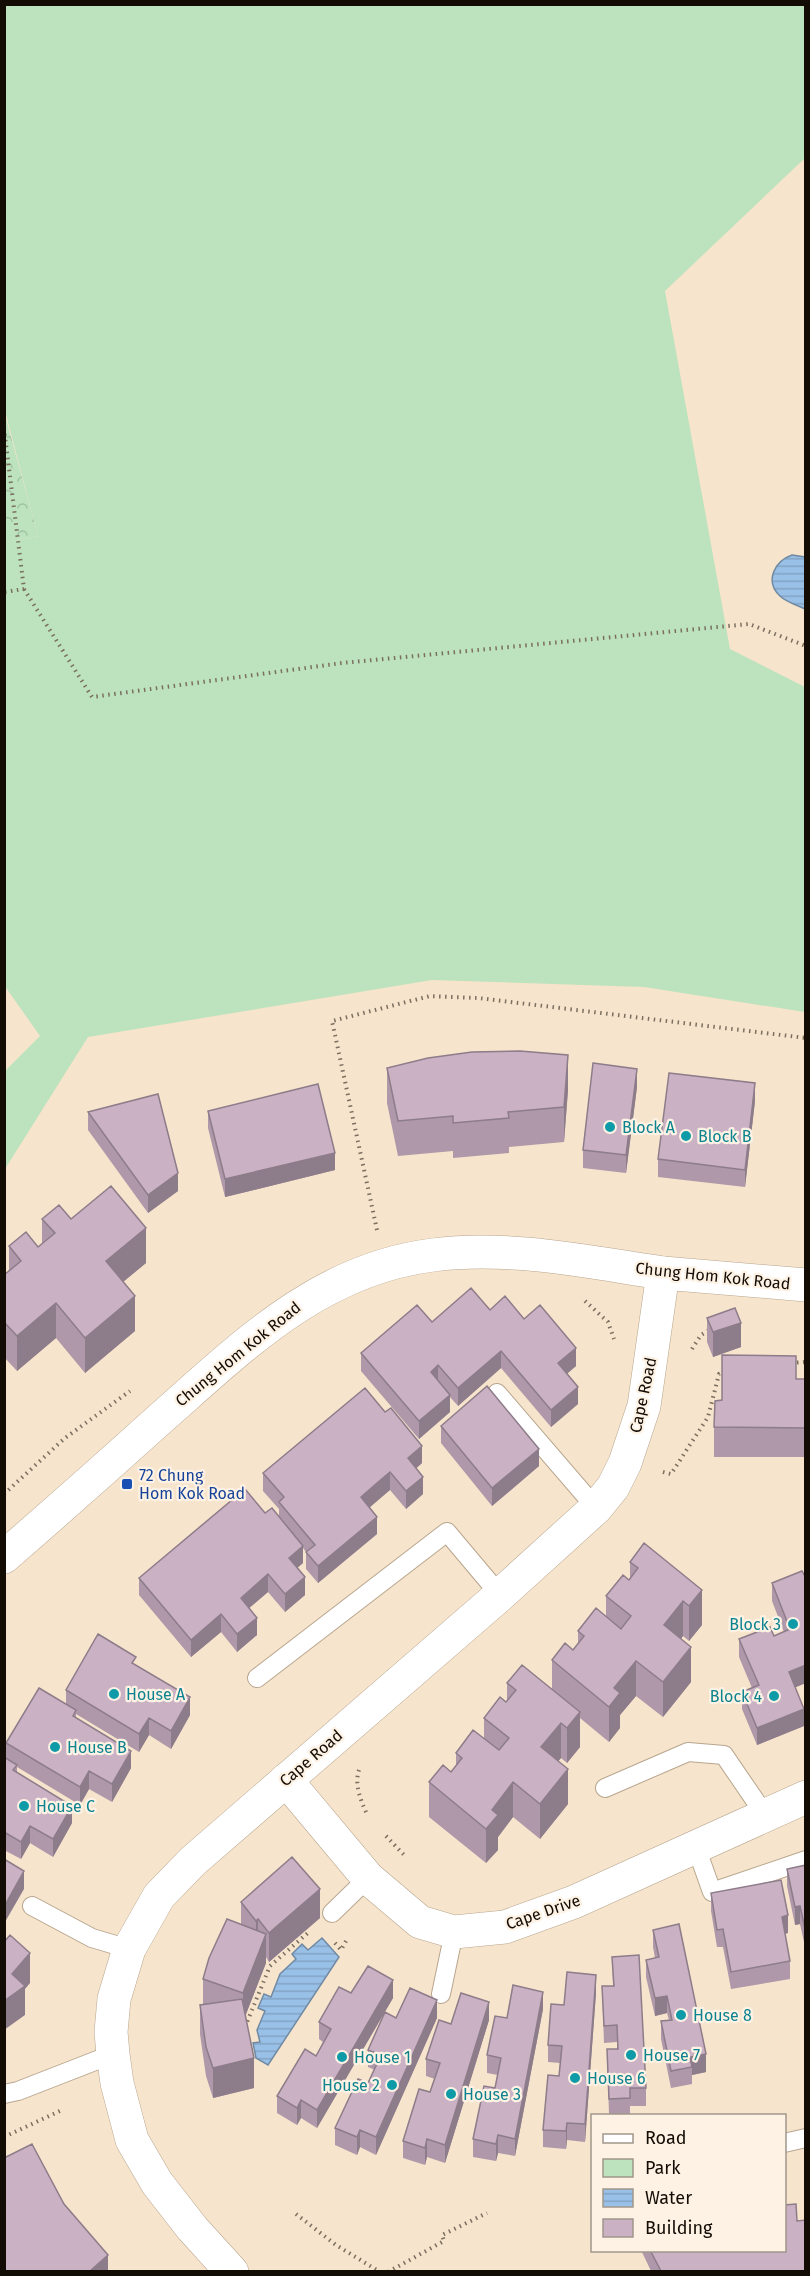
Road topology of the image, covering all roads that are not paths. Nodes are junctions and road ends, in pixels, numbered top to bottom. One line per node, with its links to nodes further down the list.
1 (663, 1273): 2 (street, Chung Hom Kok Road); 4 (street, Cape Road); 5 (street, Chung Hom Kok Road)
2 (806, 1285)
3 (497, 1393): 4 (lane)
4 (597, 1508): 6 (street, Cape Road)
5 (4, 1557)
6 (500, 1596): 7 (lane); 8 (street, Cape Road)
7 (257, 1678)
8 (286, 1780): 14 (street, Cape Drive); 18 (street, Cape Road)
9 (605, 1788): 11 (lane)
10 (806, 1797): 11 (street, Cape Drive)
11 (765, 1815): 12 (street, Cape Drive)
12 (696, 1847): 13 (lane); 17 (street, Cape Drive)
13 (806, 1860)
14 (368, 1878): 16 (lane); 17 (street, Cape Drive)
15 (32, 1906): 18 (lane)
16 (332, 1912)
17 (454, 1932): 19 (lane)
18 (129, 1949): 20 (street, Cape Road)
19 (441, 1994)
20 (113, 2054): 21 (lane); 24 (street, Cape Road)
21 (4, 2094)
22 (806, 2138): 23 (lane)
23 (786, 2143)
24 (232, 2271)

